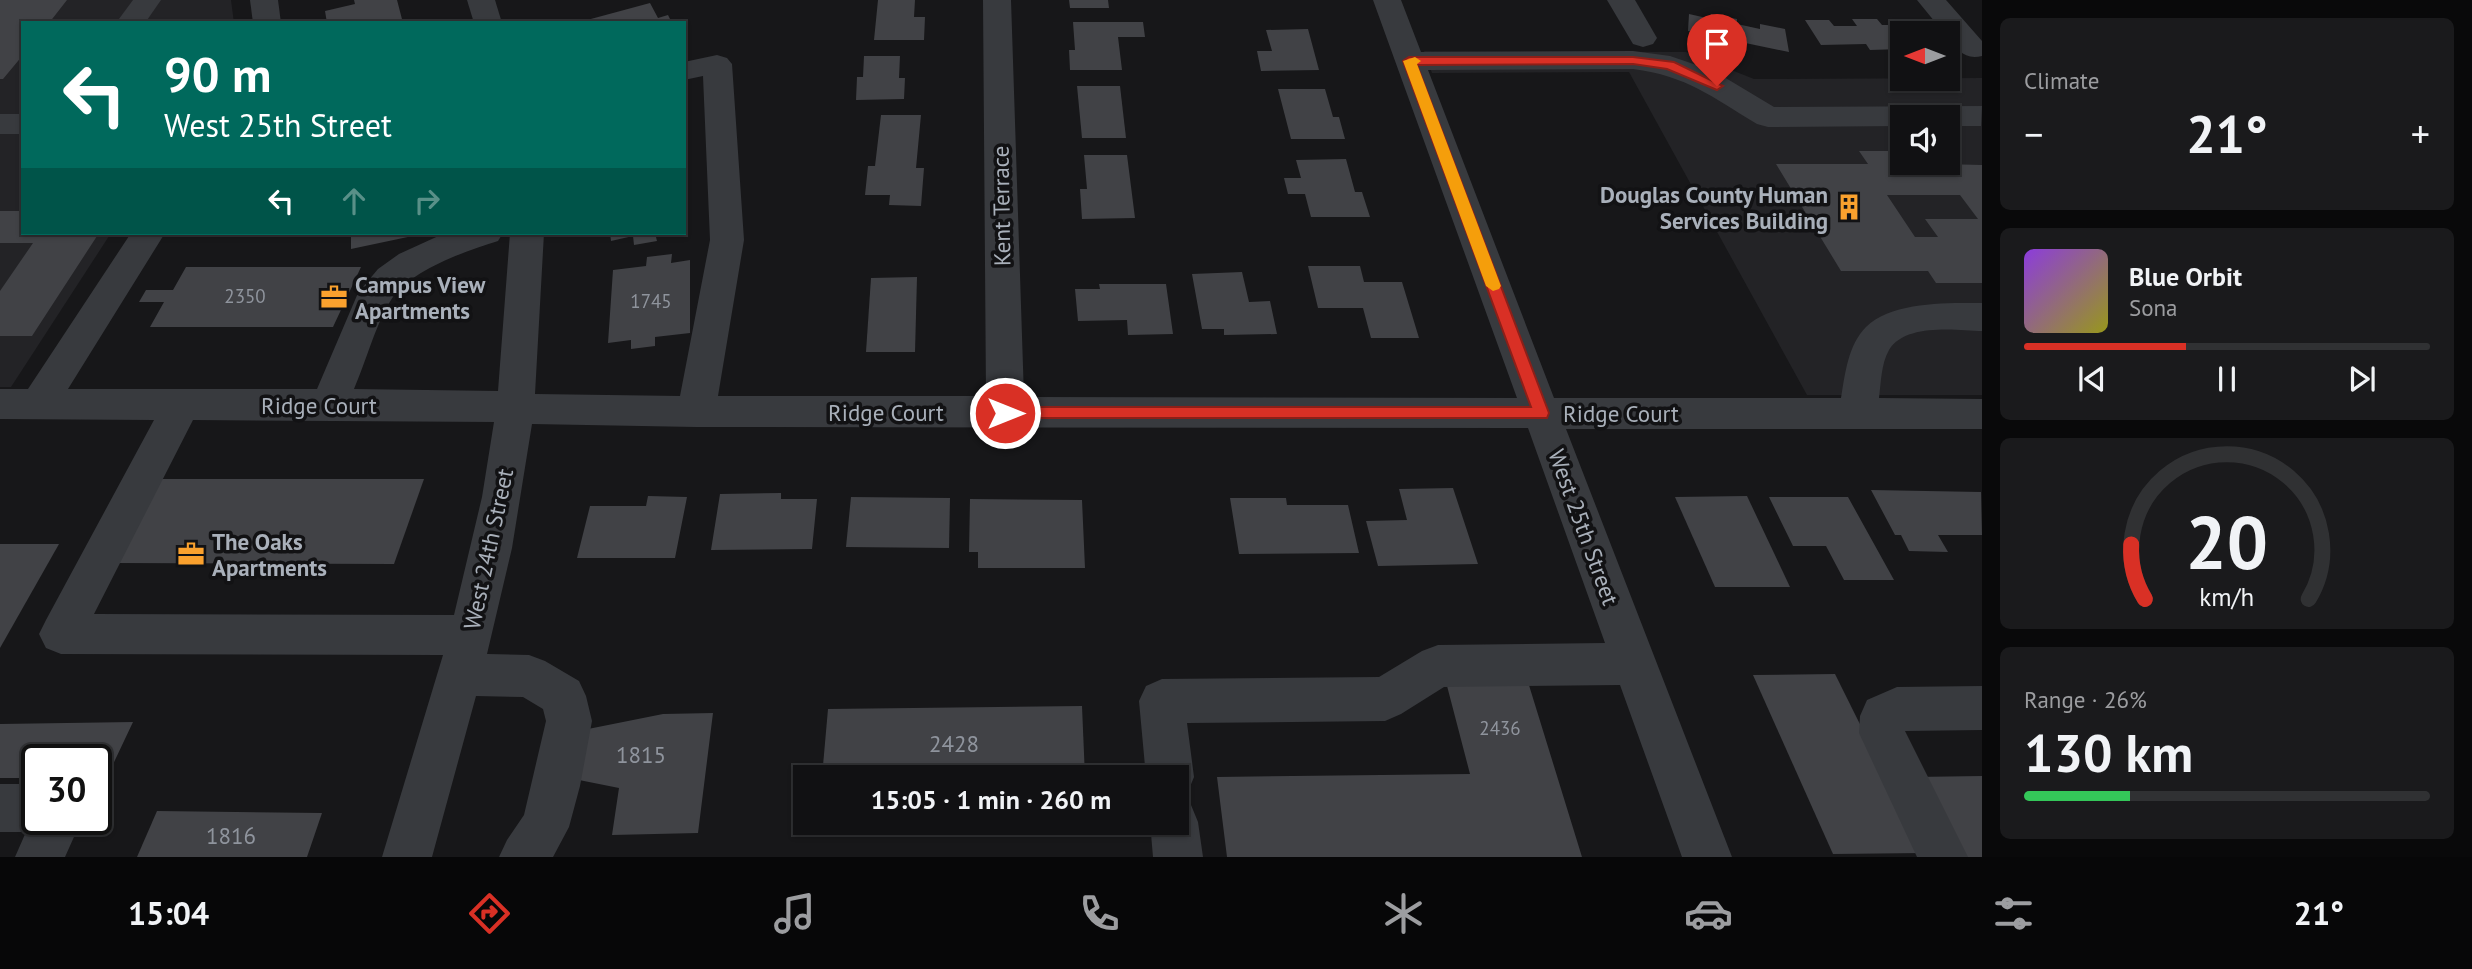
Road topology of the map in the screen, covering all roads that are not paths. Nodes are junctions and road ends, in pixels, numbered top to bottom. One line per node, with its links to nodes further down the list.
1 (147, 0): 8 (street)
2 (264, 0): 9 (street)
3 (481, 0): 10 (street)
4 (996, 0): 27 (street, Kent Terrace)
5 (1387, 0): 13 (street, West 25th Street)
6 (1621, 0): 11 (street)
7 (1931, 0): 12 (street)
8 (131, 21)
9 (267, 21)
10 (487, 21)
11 (1643, 38)
12 (1973, 49)
13 (1409, 61): 15 (street); 28 (street, West 25th Street)
14 (686, 71): 26 (street)
15 (1981, 116)
16 (0, 124): 17 (street)
17 (21, 124)
18 (153, 235): 24 (street)
19 (479, 235): 23 (street)
20 (527, 235): 25 (street, West 24th Street)
21 (1982, 317): 29 (street)
22 (182, 404): 23 (street, Ridge Court); 24 (street, Ridge Court); 31 (street)
23 (329, 405): 25 (street, Ridge Court)
24 (12, 407)
25 (514, 407): 26 (street, Ridge Court); 31 (street, West 24th Street)
26 (696, 412): 27 (street, Ridge Court)
27 (1005, 413): 28 (street, Ridge Court)
28 (1541, 413): 29 (street, Ridge Court); 32 (street, West 25th Street)
29 (1858, 413): 30 (street, Ridge Court)
30 (1982, 414)
31 (464, 655): 40 (street, West 24th Street); 41 (street)
32 (1635, 664): 34 (street); 43 (street, West 25th Street)
33 (1982, 708): 44 (street)
34 (1169, 765)
35 (0, 808): 36 (street)
36 (21, 808)
37 (50, 835): 39 (street)
38 (1175, 835): 42 (street)
39 (40, 857)
40 (407, 857)
41 (524, 857)
42 (1178, 857)
43 (1707, 857)
44 (1943, 857)

